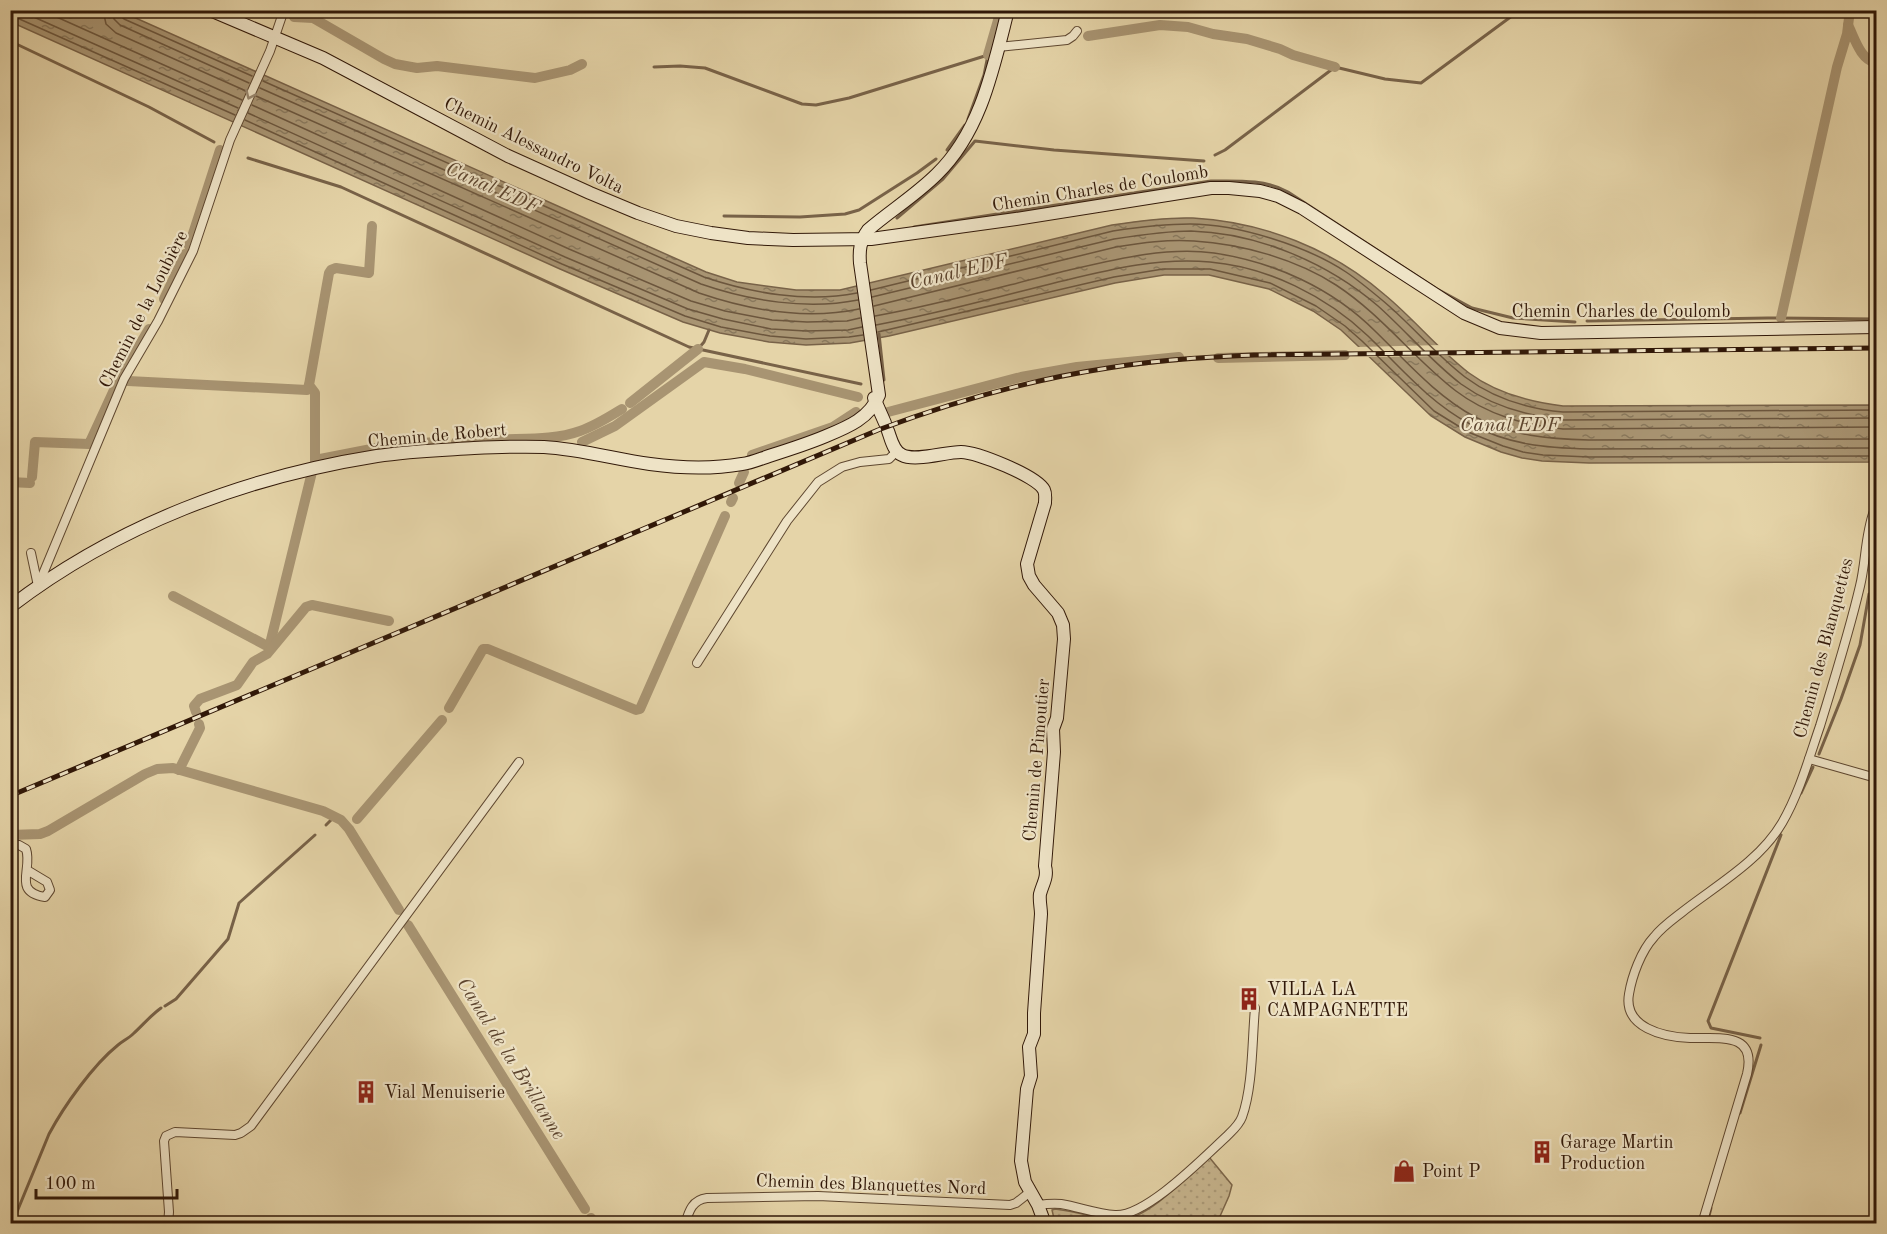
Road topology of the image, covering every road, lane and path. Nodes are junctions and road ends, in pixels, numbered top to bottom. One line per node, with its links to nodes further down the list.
1 (210, 10): 5 (street, Chemin Alessandro Volta)
2 (284, 10): 5 (street, Chemin de la Loubière)
3 (1008, 10): 6 (street)
4 (1077, 31): 6 (street)
5 (275, 36): 9 (street, Chemin Alessandro Volta); 16 (street, Chemin de la Loubière, one-way to 16)
6 (998, 47): 7 (street)
7 (885, 216): 8 (street); 9 (street)
8 (902, 236): 9 (street, Chemin Alessandro Volta); 10 (street, Chemin Charles de Coulomb)
9 (861, 240): 11 (street)
10 (1876, 327)
11 (876, 372): 12 (street); 12 (street)
12 (871, 404): 13 (street); 16 (street, Chemin de Robert)
13 (897, 452): 18 (street); 25 (street, Chemin de Pimoutier)
14 (1874, 511): 19 (street, Chemin des Blanquettes)
15 (31, 554): 16 (street)
16 (38, 586): 17 (street, Chemin de Robert)
17 (10, 607)
18 (697, 663)
19 (1809, 759): 21 (street); 30 (street, Chemin des Blanquettes)
20 (519, 762): 28 (street)
21 (1876, 778)
22 (10, 844): 23 (street)
23 (27, 870): 23 (street)
24 (1255, 1008): 26 (street)
25 (1030, 1192): 26 (street, Chemin de Pimoutier); 29 (street, Chemin des Blanquettes Nord)
26 (1038, 1205): 27 (street, Chemin de Pimoutier)
27 (1044, 1222)
28 (168, 1224)
29 (685, 1224)
30 (1702, 1224)

